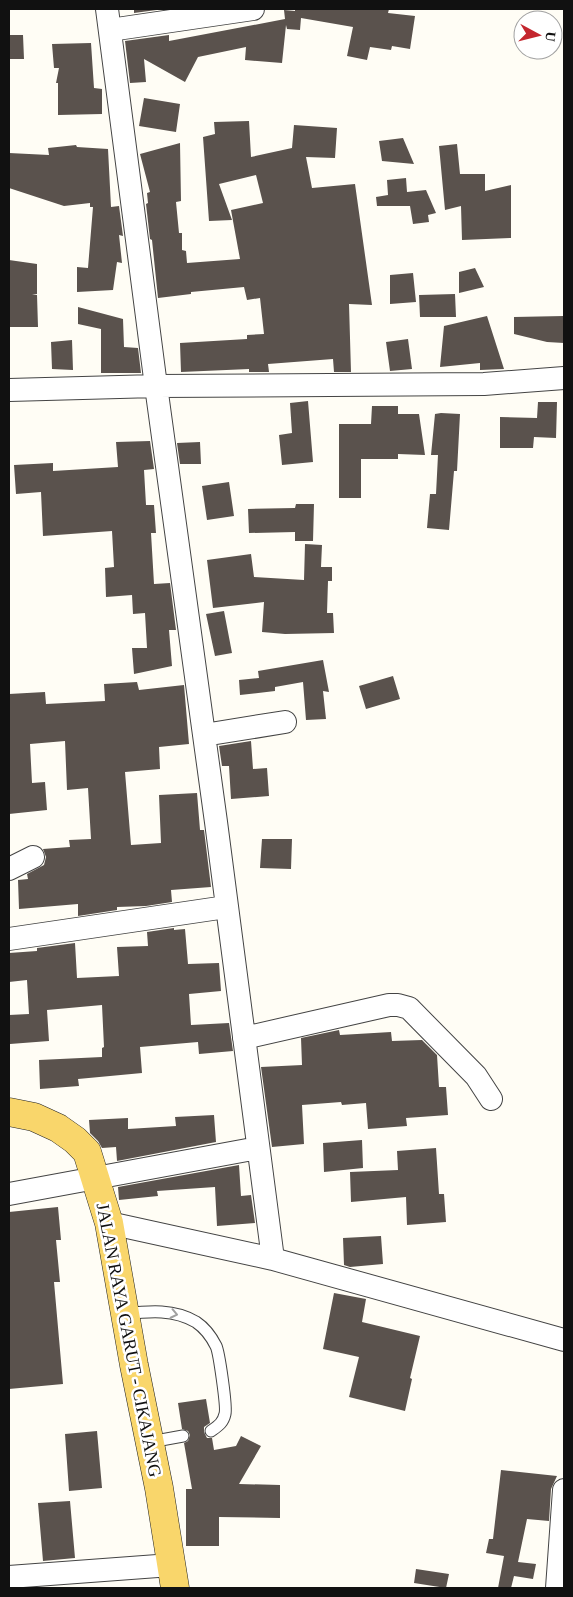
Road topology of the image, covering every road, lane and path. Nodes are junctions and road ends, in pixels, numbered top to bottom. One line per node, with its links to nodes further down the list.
1 (253, 9): 2 (street)
2 (109, 19): 4 (street)
3 (564, 378): 4 (street)
4 (156, 386): 5 (street); 7 (street)
5 (9, 390)
6 (284, 722): 7 (street)
7 (204, 735): 10 (street)
8 (34, 857): 9 (street)
9 (9, 869)
10 (226, 908): 11 (street); 12 (street)
11 (9, 939)
12 (244, 1038): 13 (street); 15 (street)
13 (490, 1099)
14 (9, 1112): 16 (main road, JALAN RAYA GARUT - CIKAJANG)
15 (258, 1148): 16 (street); 19 (street)
16 (95, 1179): 17 (street); 18 (main road, JALAN RAYA GARUT - CIKAJANG)
17 (9, 1194)
18 (109, 1222): 19 (street); 20 (main road, JALAN RAYA GARUT - CIKAJANG)
19 (273, 1259): 21 (street)
20 (126, 1314): 22 (lane, one-way to 22); 24 (main road, JALAN RAYA GARUT - CIKAJANG)
21 (564, 1340)
22 (211, 1431)
23 (183, 1436): 24 (lane)
24 (150, 1442): 27 (main road, JALAN RAYA GARUT - CIKAJANG)
25 (564, 1490): 28 (street)
26 (9, 1577): 27 (street)
27 (173, 1577)
28 (557, 1588)

